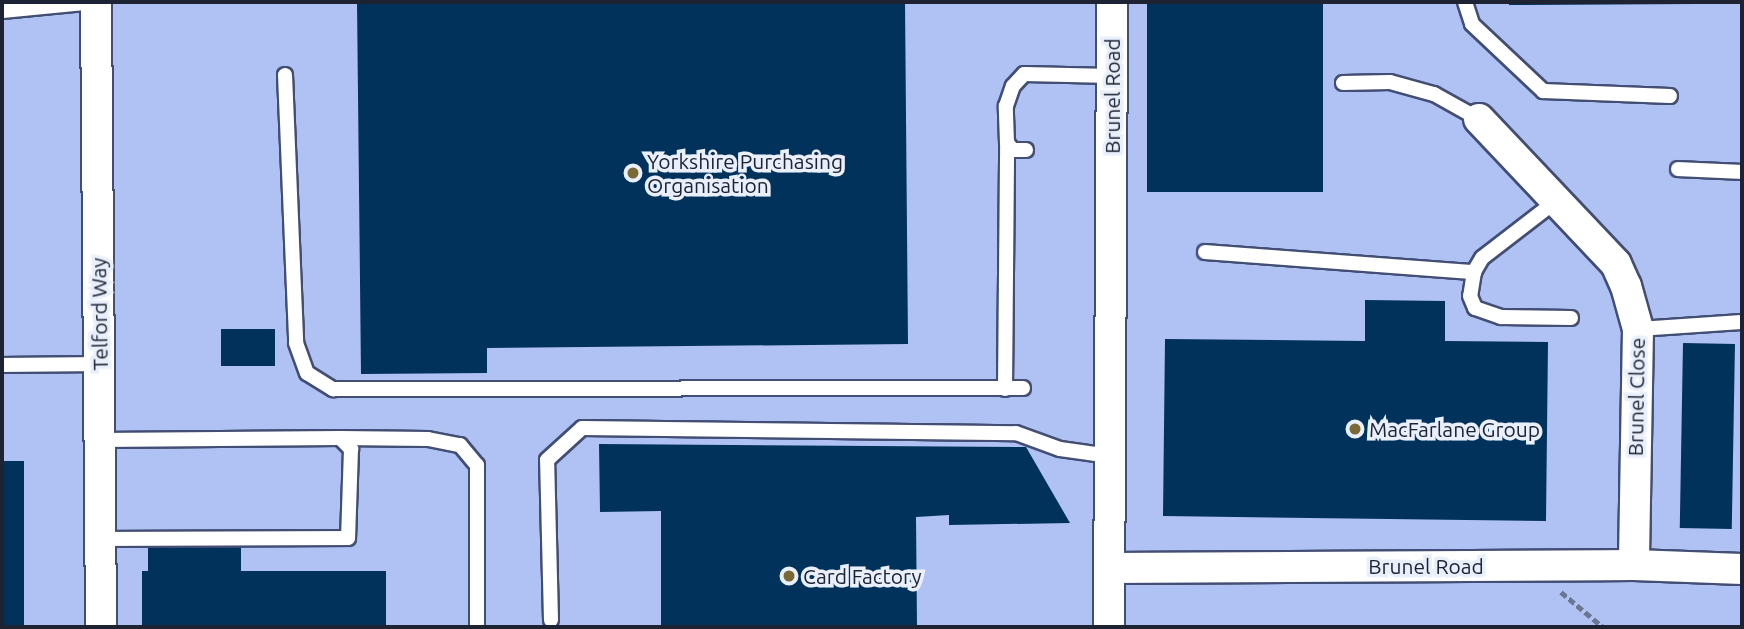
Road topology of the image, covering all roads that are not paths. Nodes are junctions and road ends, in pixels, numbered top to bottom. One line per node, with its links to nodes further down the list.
1 (96, 2): 4 (lane); 20 (street, Telford Way)
2 (1112, 2): 6 (street, Brunel Road)
3 (1465, 2): 8 (lane)
4 (2, 11)
5 (285, 75): 23 (lane)
6 (1112, 76): 10 (lane); 26 (street, Brunel Road)
7 (1343, 83): 9 (lane)
8 (1670, 96)
9 (1479, 119): 14 (street, Brunel Close)
10 (1007, 144): 11 (lane); 23 (lane)
11 (1026, 150)
12 (1678, 169): 13 (lane)
13 (1742, 172)
14 (1556, 201): 16 (lane); 19 (street, Brunel Close)
15 (1206, 252): 16 (lane)
16 (1474, 272): 17 (lane)
17 (1571, 318)
18 (1742, 322): 19 (lane)
19 (1637, 329): 28 (street, Brunel Close)
20 (99, 363): 21 (lane); 25 (street, Telford Way)
21 (2, 365)
22 (1023, 388): 23 (lane)
23 (1005, 389)
24 (340, 438): 25 (lane); 27 (lane); 33 (lane)
25 (100, 439): 27 (street, Telford Way)
26 (1110, 456): 29 (street, Brunel Road); 31 (lane)
27 (100, 539): 32 (street, Telford Way)
28 (1634, 565): 29 (street, Brunel Road); 30 (street, Brunel Road)
29 (1110, 568): 34 (street, Brunel Road)
30 (1742, 569)
31 (551, 620)
32 (101, 627)
33 (477, 627)
34 (1109, 627)

